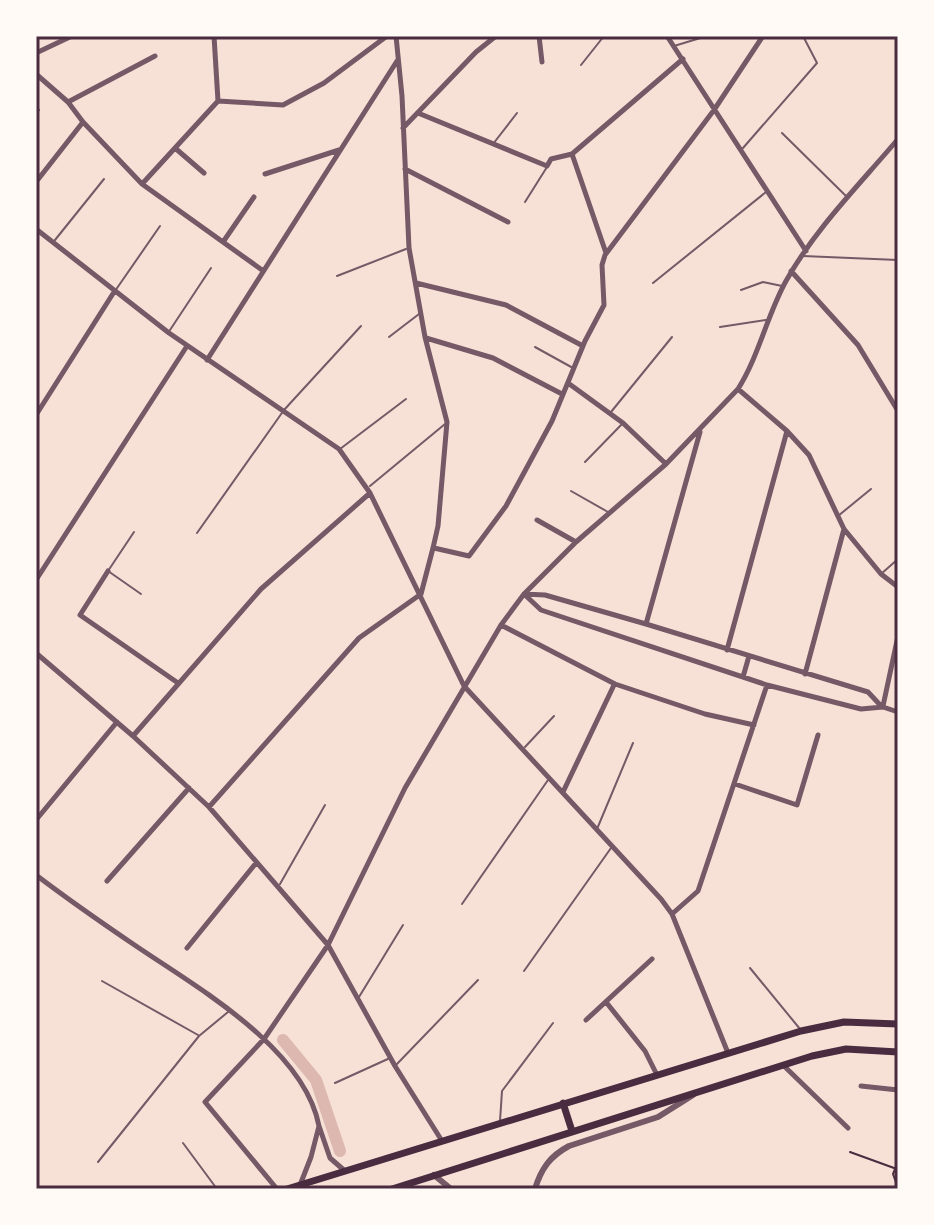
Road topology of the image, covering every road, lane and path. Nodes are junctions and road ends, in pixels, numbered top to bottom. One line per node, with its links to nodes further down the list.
1 (72, 36): 13 (street)
2 (214, 36): 20 (street)
3 (387, 36): 20 (street)
4 (396, 36): 16 (street)
5 (496, 36): 25 (street)
6 (539, 36): 17 (street)
7 (604, 36): 18 (lane)
8 (667, 36): 12 (street)
9 (707, 36): 12 (lane)
10 (763, 36): 23 (street)
11 (803, 36): 34 (lane)
12 (674, 46): 15 (street)
13 (36, 53)
14 (155, 56): 21 (street)
15 (683, 59): 23 (street); 35 (street)
16 (397, 61): 28 (street); 33 (street)
17 (542, 62)
18 (581, 65)
19 (36, 74): 21 (street)
20 (218, 101): 32 (street)
21 (68, 102): 27 (street)
22 (39, 110): 24 (lane)
23 (714, 110): 34 (street); 53 (street)
24 (36, 113)
25 (418, 113): 28 (street); 31 (street)
26 (517, 113): 31 (lane)
27 (83, 122): 41 (street); 42 (street)
28 (402, 129): 37 (street)
29 (782, 133): 45 (lane)
30 (898, 139): 45 (street)
31 (492, 145): 36 (street)
32 (175, 148): 38 (street); 42 (street)
33 (340, 150): 39 (street); 57 (street)
34 (740, 152): 43 (street)
35 (572, 154): 36 (street); 53 (street)
36 (547, 166): 46 (lane)
37 (404, 169): 47 (street); 52 (street)
38 (204, 173)
39 (265, 174)
40 (104, 179): 51 (lane)
41 (36, 182)
42 (142, 184): 50 (street)
43 (766, 192): 54 (street); 61 (lane)
44 (254, 197): 50 (street)
45 (848, 198): 54 (street)
46 (525, 202)
47 (508, 222)
48 (160, 226): 64 (lane)
49 (36, 229): 51 (street)
50 (223, 242): 57 (street)
51 (53, 243): 64 (street)
52 (409, 248): 59 (lane); 60 (street)
53 (606, 253): 74 (street)
54 (804, 253): 55 (lane); 58 (street)
55 (898, 260)
56 (211, 268): 69 (lane)
57 (262, 270): 76 (street)
58 (791, 271): 62 (street); 83 (street)
59 (337, 276)
60 (416, 283): 65 (street); 74 (street)
61 (653, 283)
62 (783, 286): 63 (lane); 66 (street)
63 (741, 290)
64 (114, 292): 69 (street); 85 (street)
65 (421, 313): 70 (lane); 71 (street)
66 (769, 320): 68 (lane); 79 (street)
67 (361, 326): 82 (lane)
68 (720, 327)
69 (169, 333): 73 (street)
70 (389, 337)
71 (425, 337): 80 (street); 86 (street)
72 (672, 337): 84 (lane)
73 (187, 346): 76 (street); 107 (street)
74 (583, 346): 77 (street)
75 (535, 347): 77 (lane)
76 (207, 360): 82 (street)
77 (573, 368): 78 (street)
78 (568, 383): 80 (street); 84 (street)
79 (738, 389): 88 (street); 89 (street)
80 (562, 394): 103 (street)
81 (406, 399): 90 (lane)
82 (284, 410): 90 (street); 101 (lane)
83 (898, 411)
84 (611, 412): 87 (street)
85 (36, 415)
86 (447, 422): 95 (lane); 103 (street)
87 (623, 423): 91 (lane); 92 (street)
88 (700, 430): 92 (street); 112 (street)
89 (787, 431): 97 (street); 115 (street)
90 (339, 449): 95 (street)
91 (585, 462)
92 (666, 464): 96 (street)
93 (871, 489): 97 (lane)
94 (571, 491): 96 (lane)
95 (368, 492): 110 (street); 120 (street)
96 (609, 513): 102 (street)
97 (837, 516): 99 (street)
98 (537, 520): 102 (street)
99 (844, 529): 106 (street); 118 (street)
100 (134, 532): 105 (lane)
101 (197, 533)
102 (576, 542): 111 (street)
103 (433, 548): 110 (street)
104 (898, 559): 106 (lane)
105 (108, 571): 109 (lane); 120 (street)
106 (881, 574): 108 (street)
107 (36, 580)
108 (898, 587)
109 (141, 594)
110 (421, 594): 123 (street); 138 (street)
111 (524, 594): 112 (street); 113 (street); 119 (street)
112 (646, 624): 115 (street)
113 (501, 625): 121 (street); 123 (street)
114 (898, 636): 124 (street)
115 (727, 650): 117 (street)
116 (36, 653): 127 (street)
117 (749, 656): 118 (street); 119 (street)
118 (805, 674): 124 (street)
119 (743, 677): 122 (street)
120 (178, 683): 130 (street)
121 (615, 684): 128 (street); 136 (street)
122 (767, 685): 124 (street); 128 (street)
123 (464, 686): 132 (street); 149 (street)
124 (883, 707): 125 (street)
125 (898, 712)
126 (554, 716): 132 (lane)
127 (117, 722): 130 (street); 139 (street)
128 (754, 725): 134 (street)
129 (818, 735): 134 (street)
130 (133, 736): 135 (street)
131 (633, 743): 140 (lane)
132 (523, 750): 133 (street)
133 (550, 778): 136 (street); 146 (lane)
134 (735, 784): 147 (street)
135 (189, 788): 138 (street); 144 (street)
136 (563, 792): 140 (street)
137 (325, 805): 145 (lane)
138 (209, 807): 142 (street)
139 (36, 820)
140 (596, 830): 141 (street)
141 (611, 847): 147 (street); 153 (lane)
142 (256, 863): 145 (street); 150 (street)
143 (36, 875): 158 (street)
144 (107, 881)
145 (279, 886): 149 (street)
146 (462, 904)
147 (672, 914): 166 (street)
148 (403, 925): 156 (lane)
149 (328, 945): 156 (street); 164 (street)
150 (187, 948)
151 (652, 959): 157 (street)
152 (750, 968): 162 (lane)
153 (524, 971)
154 (478, 980): 169 (lane)
155 (102, 981): 163 (lane)
156 (359, 998): 167 (street)
157 (606, 1002): 159 (street); 170 (street)
158 (230, 1010): 163 (lane); 164 (street)
159 (586, 1020)
160 (553, 1023): 176 (lane)
161 (898, 1024): 162 (main road)
162 (801, 1031): 166 (main road)
163 (199, 1036): 183 (lane)
164 (264, 1039): 177 (street); 191 (street)
165 (898, 1052): 168 (main road)
166 (728, 1053): 170 (main road)
167 (391, 1058): 169 (street); 171 (lane)
168 (783, 1065): 174 (main road); 178 (street)
169 (395, 1066): 180 (street)
170 (657, 1075): 175 (main road)
171 (335, 1083)
172 (861, 1086): 173 (street)
173 (898, 1090)
174 (698, 1092): 179 (main road); 195 (street)
175 (563, 1103): 176 (main road); 179 (main road)
176 (500, 1123): 180 (main road)
177 (319, 1126): 186 (street); 188 (street)
178 (848, 1128)
179 (572, 1131): 187 (main road)
180 (442, 1141): 186 (main road)
181 (183, 1143): 190 (lane)
182 (850, 1152): 185 (path)
183 (98, 1162)
184 (898, 1162): 185 (path)
185 (894, 1168): 189 (path)
186 (345, 1171): 188 (main road)
187 (434, 1175): 193 (main road); 194 (street)
188 (300, 1185): 192 (main road)
189 (898, 1188)
190 (217, 1189)
191 (277, 1189)
192 (287, 1189)
193 (392, 1189)
194 (451, 1189)
195 (535, 1189)

